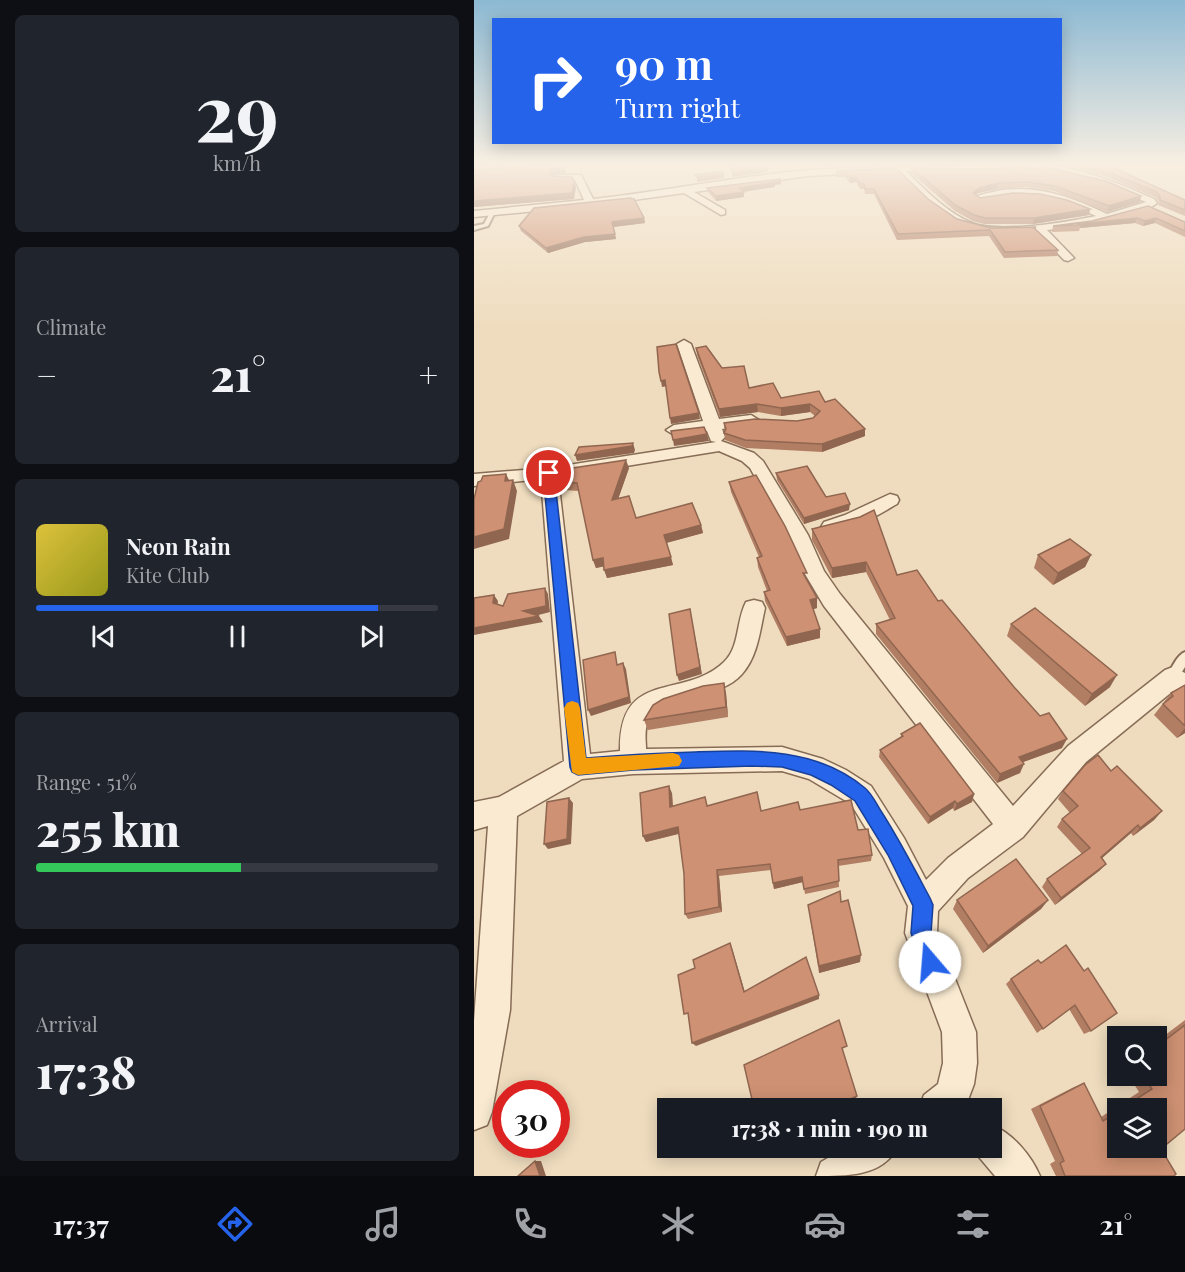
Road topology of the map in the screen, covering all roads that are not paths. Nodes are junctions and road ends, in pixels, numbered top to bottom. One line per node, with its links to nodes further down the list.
1 (490, 218): 5 (lane)
2 (958, 218): 4 (street)
3 (1100, 218): 4 (street)
4 (1038, 227): 6 (street)
5 (474, 228)
6 (1068, 258)
7 (684, 345): 9 (street)
8 (765, 420): 9 (street)
9 (711, 425): 10 (street); 11 (street)
10 (674, 430)
11 (721, 446): 12 (street); 15 (street)
12 (549, 473): 13 (street); 19 (street)
13 (474, 480)
14 (890, 500): 15 (street)
15 (798, 535): 21 (street)
16 (754, 608): 18 (street)
17 (1181, 674): 21 (street)
18 (633, 762): 19 (street); 22 (street)
19 (578, 767): 20 (street)
20 (489, 812): 24 (street)
21 (1013, 827): 22 (street)
22 (923, 905): 23 (street)
23 (951, 1098)
24 (474, 1112)
25 (1002, 1155): 28 (street)
26 (863, 1158): 27 (street)
27 (835, 1176)
28 (1021, 1176)

